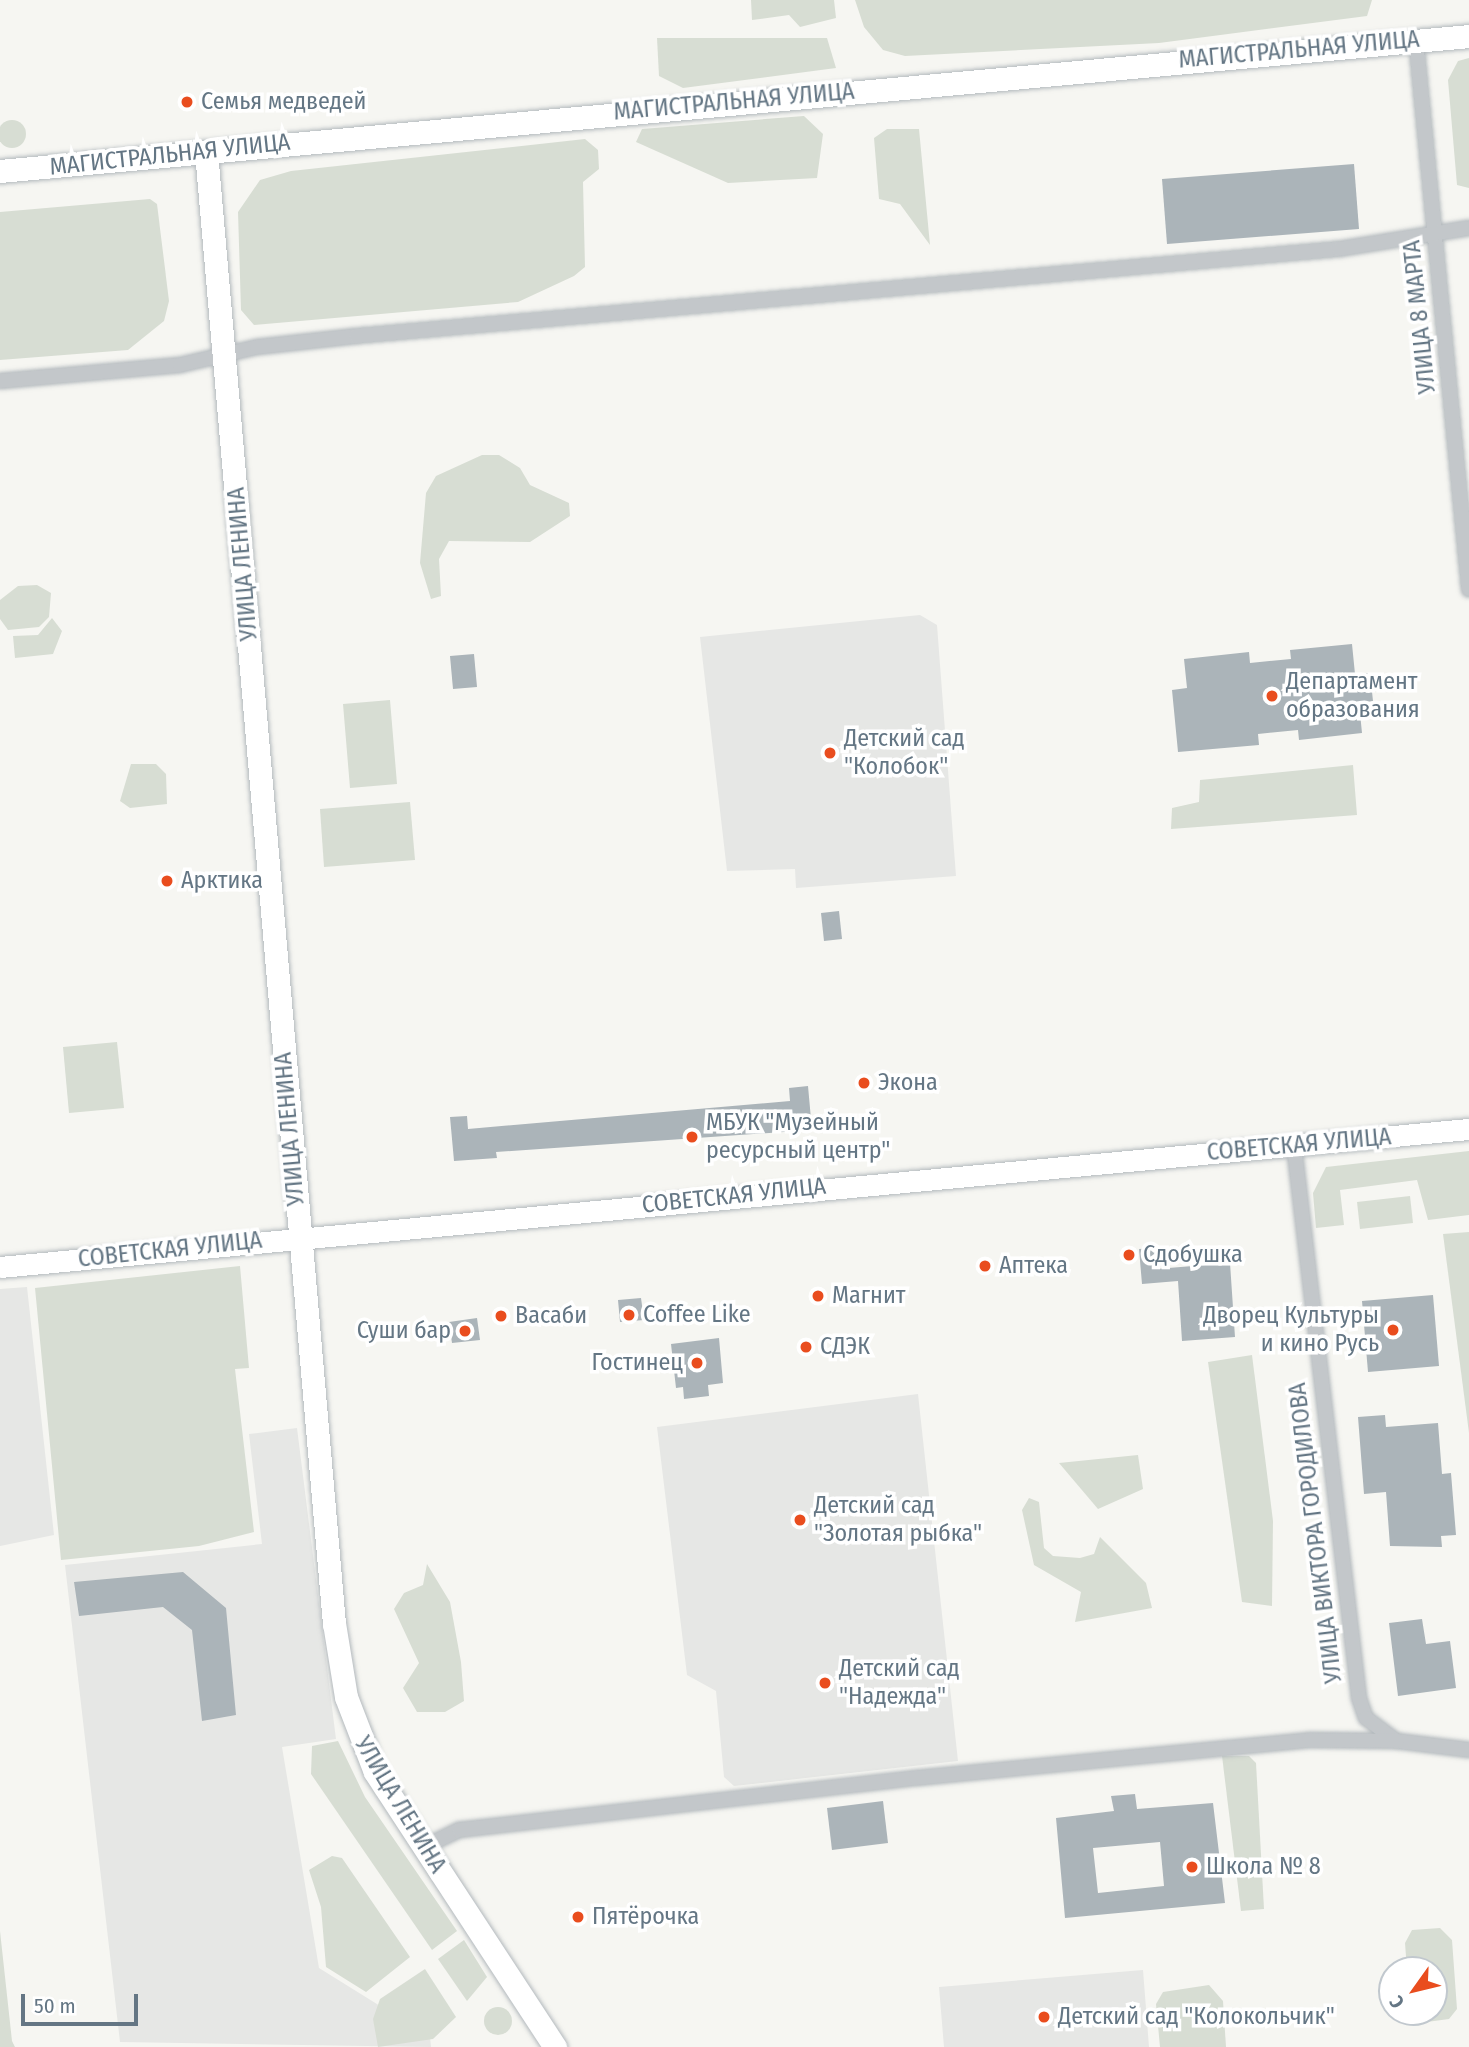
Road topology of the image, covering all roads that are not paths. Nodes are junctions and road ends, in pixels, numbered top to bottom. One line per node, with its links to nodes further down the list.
1 (1469, 36): 2 (main road, МАГИСТРАЛЬНАЯ УЛИЦА)
2 (1416, 40): 3 (main road, МАГИСТРАЛЬНАЯ УЛИЦА); 6 (street, УЛИЦА 8 МАРТА)
3 (206, 152): 4 (main road, МАГИСТРАЛЬНАЯ УЛИЦА); 7 (main road, УЛИЦА ЛЕНИНА)
4 (0, 171)
5 (1469, 228): 6 (street)
6 (1435, 233): 7 (street); 9 (street, УЛИЦА 8 МАРТА)
7 (225, 355): 8 (street); 12 (main road, УЛИЦА ЛЕНИНА)
8 (0, 381)
9 (1469, 589)
10 (1469, 1129): 11 (main road, СОВЕТСКАЯ УЛИЦА)
11 (1294, 1146): 12 (main road, СОВЕТСКАЯ УЛИЦА); 14 (street, УЛИЦА ВИКТОРА ГОРОДИЛОВА)
12 (299, 1237): 13 (main road, СОВЕТСКАЯ УЛИЦА); 16 (main road, УЛИЦА ЛЕНИНА)
13 (0, 1267)
14 (1397, 1741): 15 (street, УЛИЦА ВИКТОРА ГОРОДИЛОВА); 16 (street)
15 (1469, 1750)
16 (424, 1847): 17 (main road, УЛИЦА ЛЕНИНА)
17 (555, 2047)

